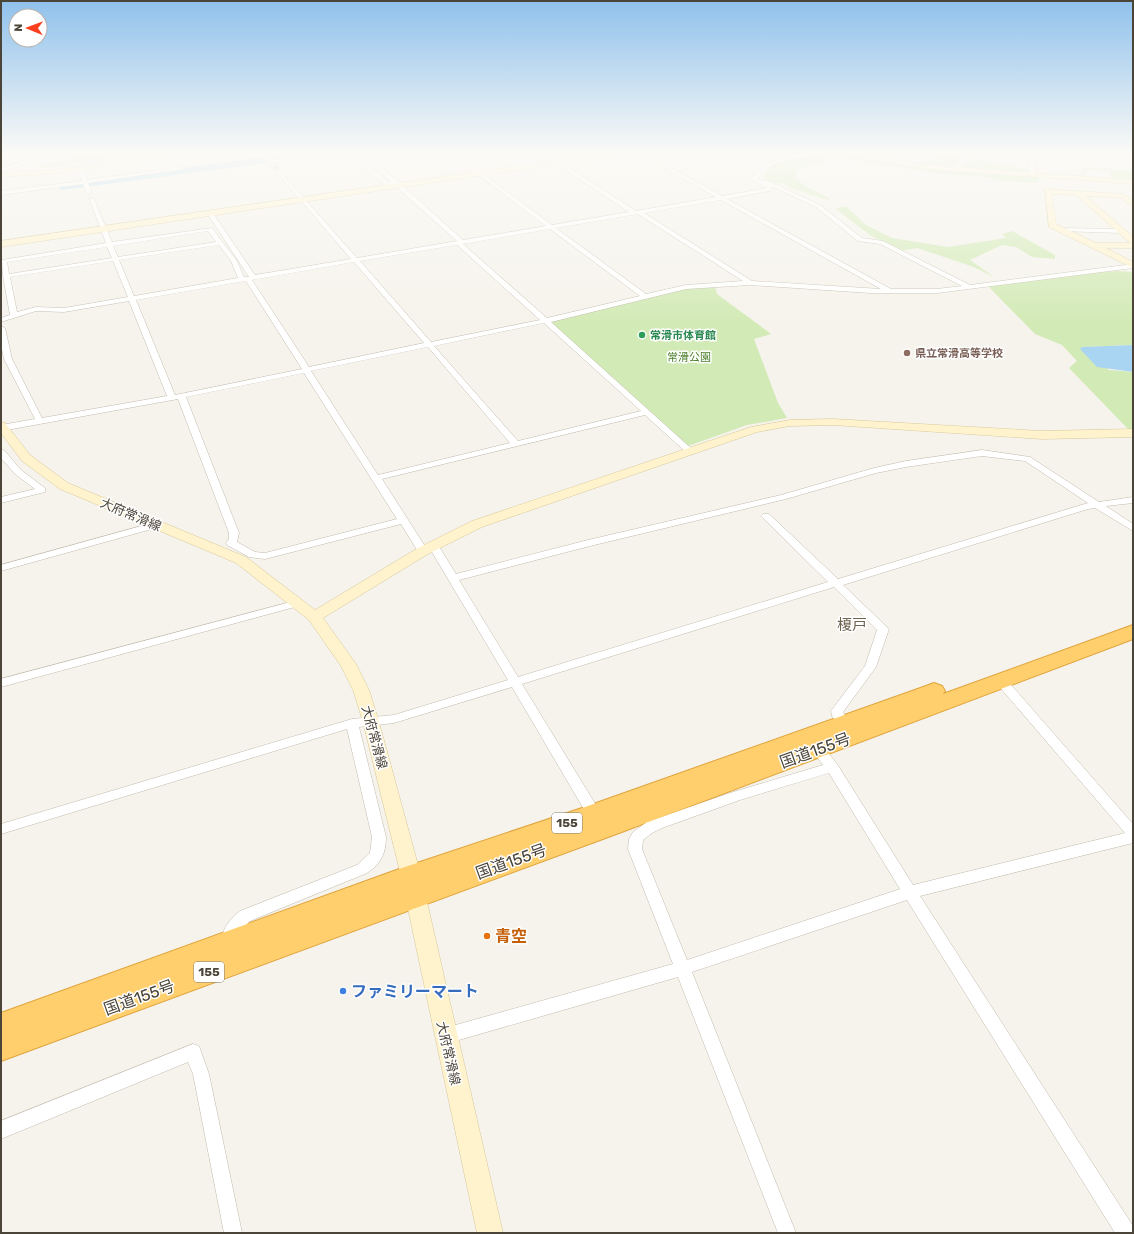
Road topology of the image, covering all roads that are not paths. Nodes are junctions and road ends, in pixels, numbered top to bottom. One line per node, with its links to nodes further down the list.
1 (96, 211): 15 (street)
2 (227, 211): 12 (street)
3 (313, 211): 26 (street)
4 (422, 211): 20 (street)
5 (529, 211): 14 (street)
6 (633, 211): 13 (street)
7 (651, 211): 13 (street)
8 (744, 211): 32 (street)
9 (824, 211): 31 (street)
10 (1050, 211): 16 (street)
11 (1098, 211): 17 (street)
12 (210, 213): 15 (street); 29 (street)
13 (637, 213): 14 (street); 30 (street)
14 (551, 227): 20 (street); 33 (street)
15 (104, 229): 21 (street); 22 (street)
16 (1061, 230): 17 (street); 24 (street)
17 (1121, 231): 18 (street)
18 (1133, 242)
19 (219, 243): 22 (street); 25 (street); 29 (street)
20 (458, 243): 26 (street); 37 (street)
21 (1, 244)
22 (109, 244): 25 (street); 28 (street)
23 (1133, 245): 24 (street)
24 (1091, 246): 27 (street)
25 (116, 259): 28 (street); 34 (street)
26 (357, 260): 29 (street); 39 (street)
27 (1133, 265): 31 (street)
28 (6, 276): 35 (street)
29 (248, 279): 34 (street); 40 (street)
30 (750, 283): 32 (street); 33 (street)
31 (969, 287): 32 (street)
32 (892, 292)
33 (644, 296): 37 (street)
34 (131, 299): 35 (street); 41 (street)
35 (14, 315): 36 (street)
36 (1, 320)
37 (544, 321): 39 (street); 42 (street)
38 (1, 328): 43 (street)
39 (430, 344): 40 (street); 46 (street)
40 (306, 370): 41 (street); 49 (street)
41 (176, 396): 43 (street); 54 (street)
42 (646, 412): 46 (street); 47 (street)
43 (40, 421): 44 (street)
44 (2, 427): 55 (street, 大府常滑線)
45 (1133, 433): 47 (street)
46 (515, 443): 49 (street)
47 (690, 451): 57 (street)
48 (1, 452): 50 (street)
49 (376, 478): 54 (street)
50 (1, 500)
51 (1133, 500): 52 (street)
52 (1097, 504): 56 (street); 59 (street); 60 (street)
53 (766, 516): 60 (street)
54 (404, 520): 57 (street)
55 (156, 525): 58 (street); 61 (street, 大府常滑線)
56 (1133, 528)
57 (429, 549): 59 (street); 62 (street)
58 (1, 568)
59 (453, 578): 67 (street)
60 (836, 584): 67 (street); 70 (street)
61 (298, 603): 62 (street, 大府常滑線); 66 (street)
62 (314, 617): 68 (street, 大府常滑線)
63 (1133, 620): 70 (highway, 国道155号 / 155)
64 (1133, 632): 65 (highway, 国道155号 / 155)
65 (1001, 682): 71 (highway, 国道155号 / 155); 75 (street)
66 (1, 683)
67 (515, 683): 68 (street); 73 (street)
68 (371, 722): 69 (street); 77 (street, 大府常滑線)
69 (352, 723): 74 (street); 79 (street)
70 (844, 724): 73 (highway, 国道155号 / 155)
71 (817, 749): 72 (street); 77 (highway, 国道155号 / 155)
72 (832, 767): 78 (street); 80 (street)
73 (594, 814): 77 (highway, 国道155号 / 155)
74 (1, 829)
75 (1133, 833)
76 (1133, 837): 78 (street)
77 (414, 886): 79 (highway, 国道155号 / 155); 82 (street, 大府常滑線); 83 (highway, 国道155号 / 155)
78 (911, 892): 80 (street); 88 (street)
79 (229, 944): 81 (highway, 国道155号 / 155)
80 (681, 969): 82 (street); 87 (street)
81 (1, 1027)
82 (444, 1036): 86 (street, 大府常滑線)
83 (1, 1047)
84 (1, 1130): 85 (street)
85 (233, 1233)
86 (490, 1233)
87 (787, 1233)
88 (1126, 1233)

